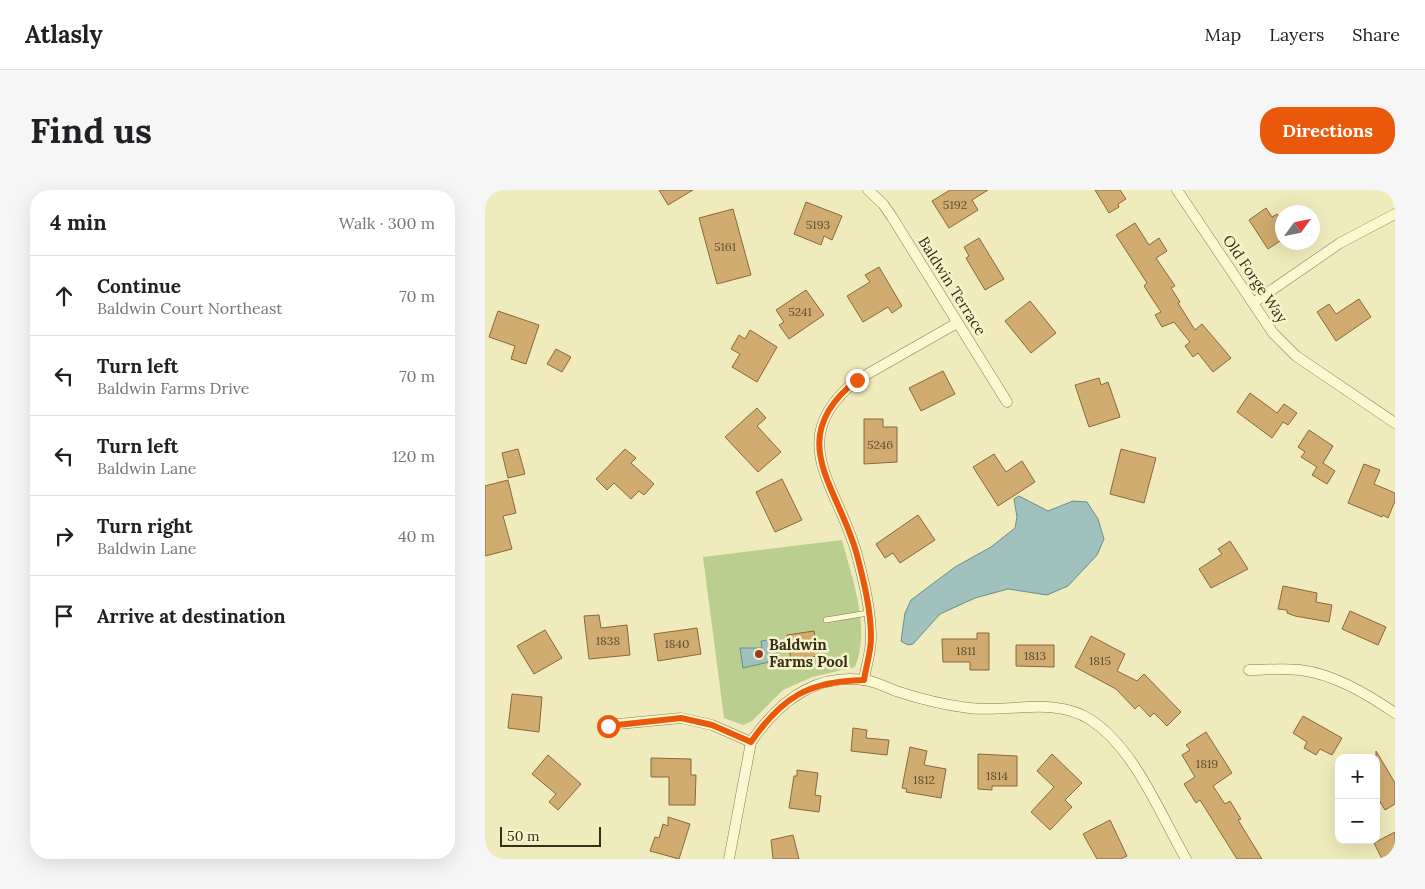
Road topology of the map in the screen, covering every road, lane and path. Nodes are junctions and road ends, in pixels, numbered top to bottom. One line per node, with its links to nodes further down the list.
1 (868, 190): 5 (street, Baldwin Terrace)
2 (1177, 190): 4 (street, Old Forge Way)
3 (1395, 214): 4 (street)
4 (1253, 303): 7 (street, Old Forge Way)
5 (957, 323): 6 (street, Baldwin Terrace); 8 (street)
6 (1007, 402)
7 (1395, 424)
8 (868, 613): 9 (lane); 11 (street)
9 (826, 620)
10 (1249, 670): 12 (street)
11 (864, 680): 14 (street); 16 (street)
12 (1395, 713)
13 (608, 726): 14 (street)
14 (751, 742): 15 (street)
15 (729, 859)
16 (1186, 859)

